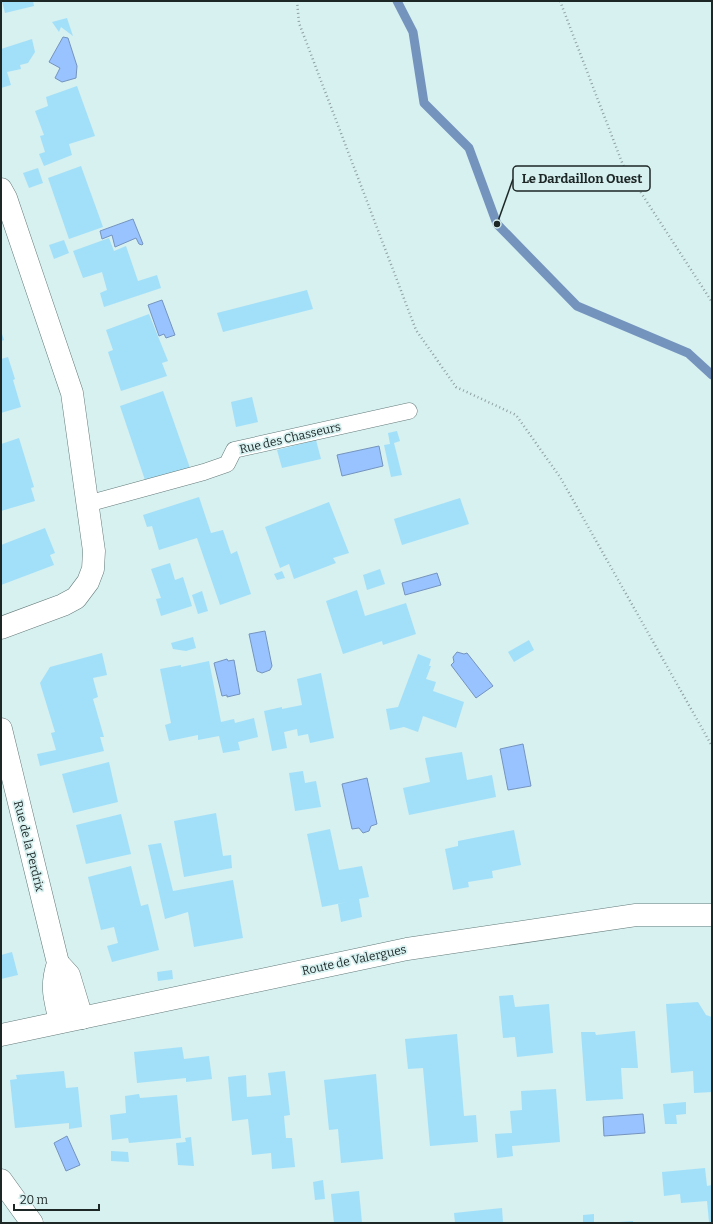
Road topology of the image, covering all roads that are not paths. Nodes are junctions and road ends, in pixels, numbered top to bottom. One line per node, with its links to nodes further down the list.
1 (1, 189): 3 (street)
2 (408, 411): 3 (lane, Rue des Chasseurs)
3 (87, 504): 4 (street)
4 (1, 628)
5 (1, 729): 7 (street, Rue de la Perdrix)
6 (712, 915): 8 (street, Route de Valergues)
7 (58, 963): 8 (street, Rue de la Perdrix); 9 (street, Rue de la Perdrix)
8 (82, 1018): 9 (street, Route de Valergues)
9 (60, 1022): 10 (street, Route de Valergues)
10 (1, 1035)
11 (1, 1180): 12 (street)
12 (32, 1223)

